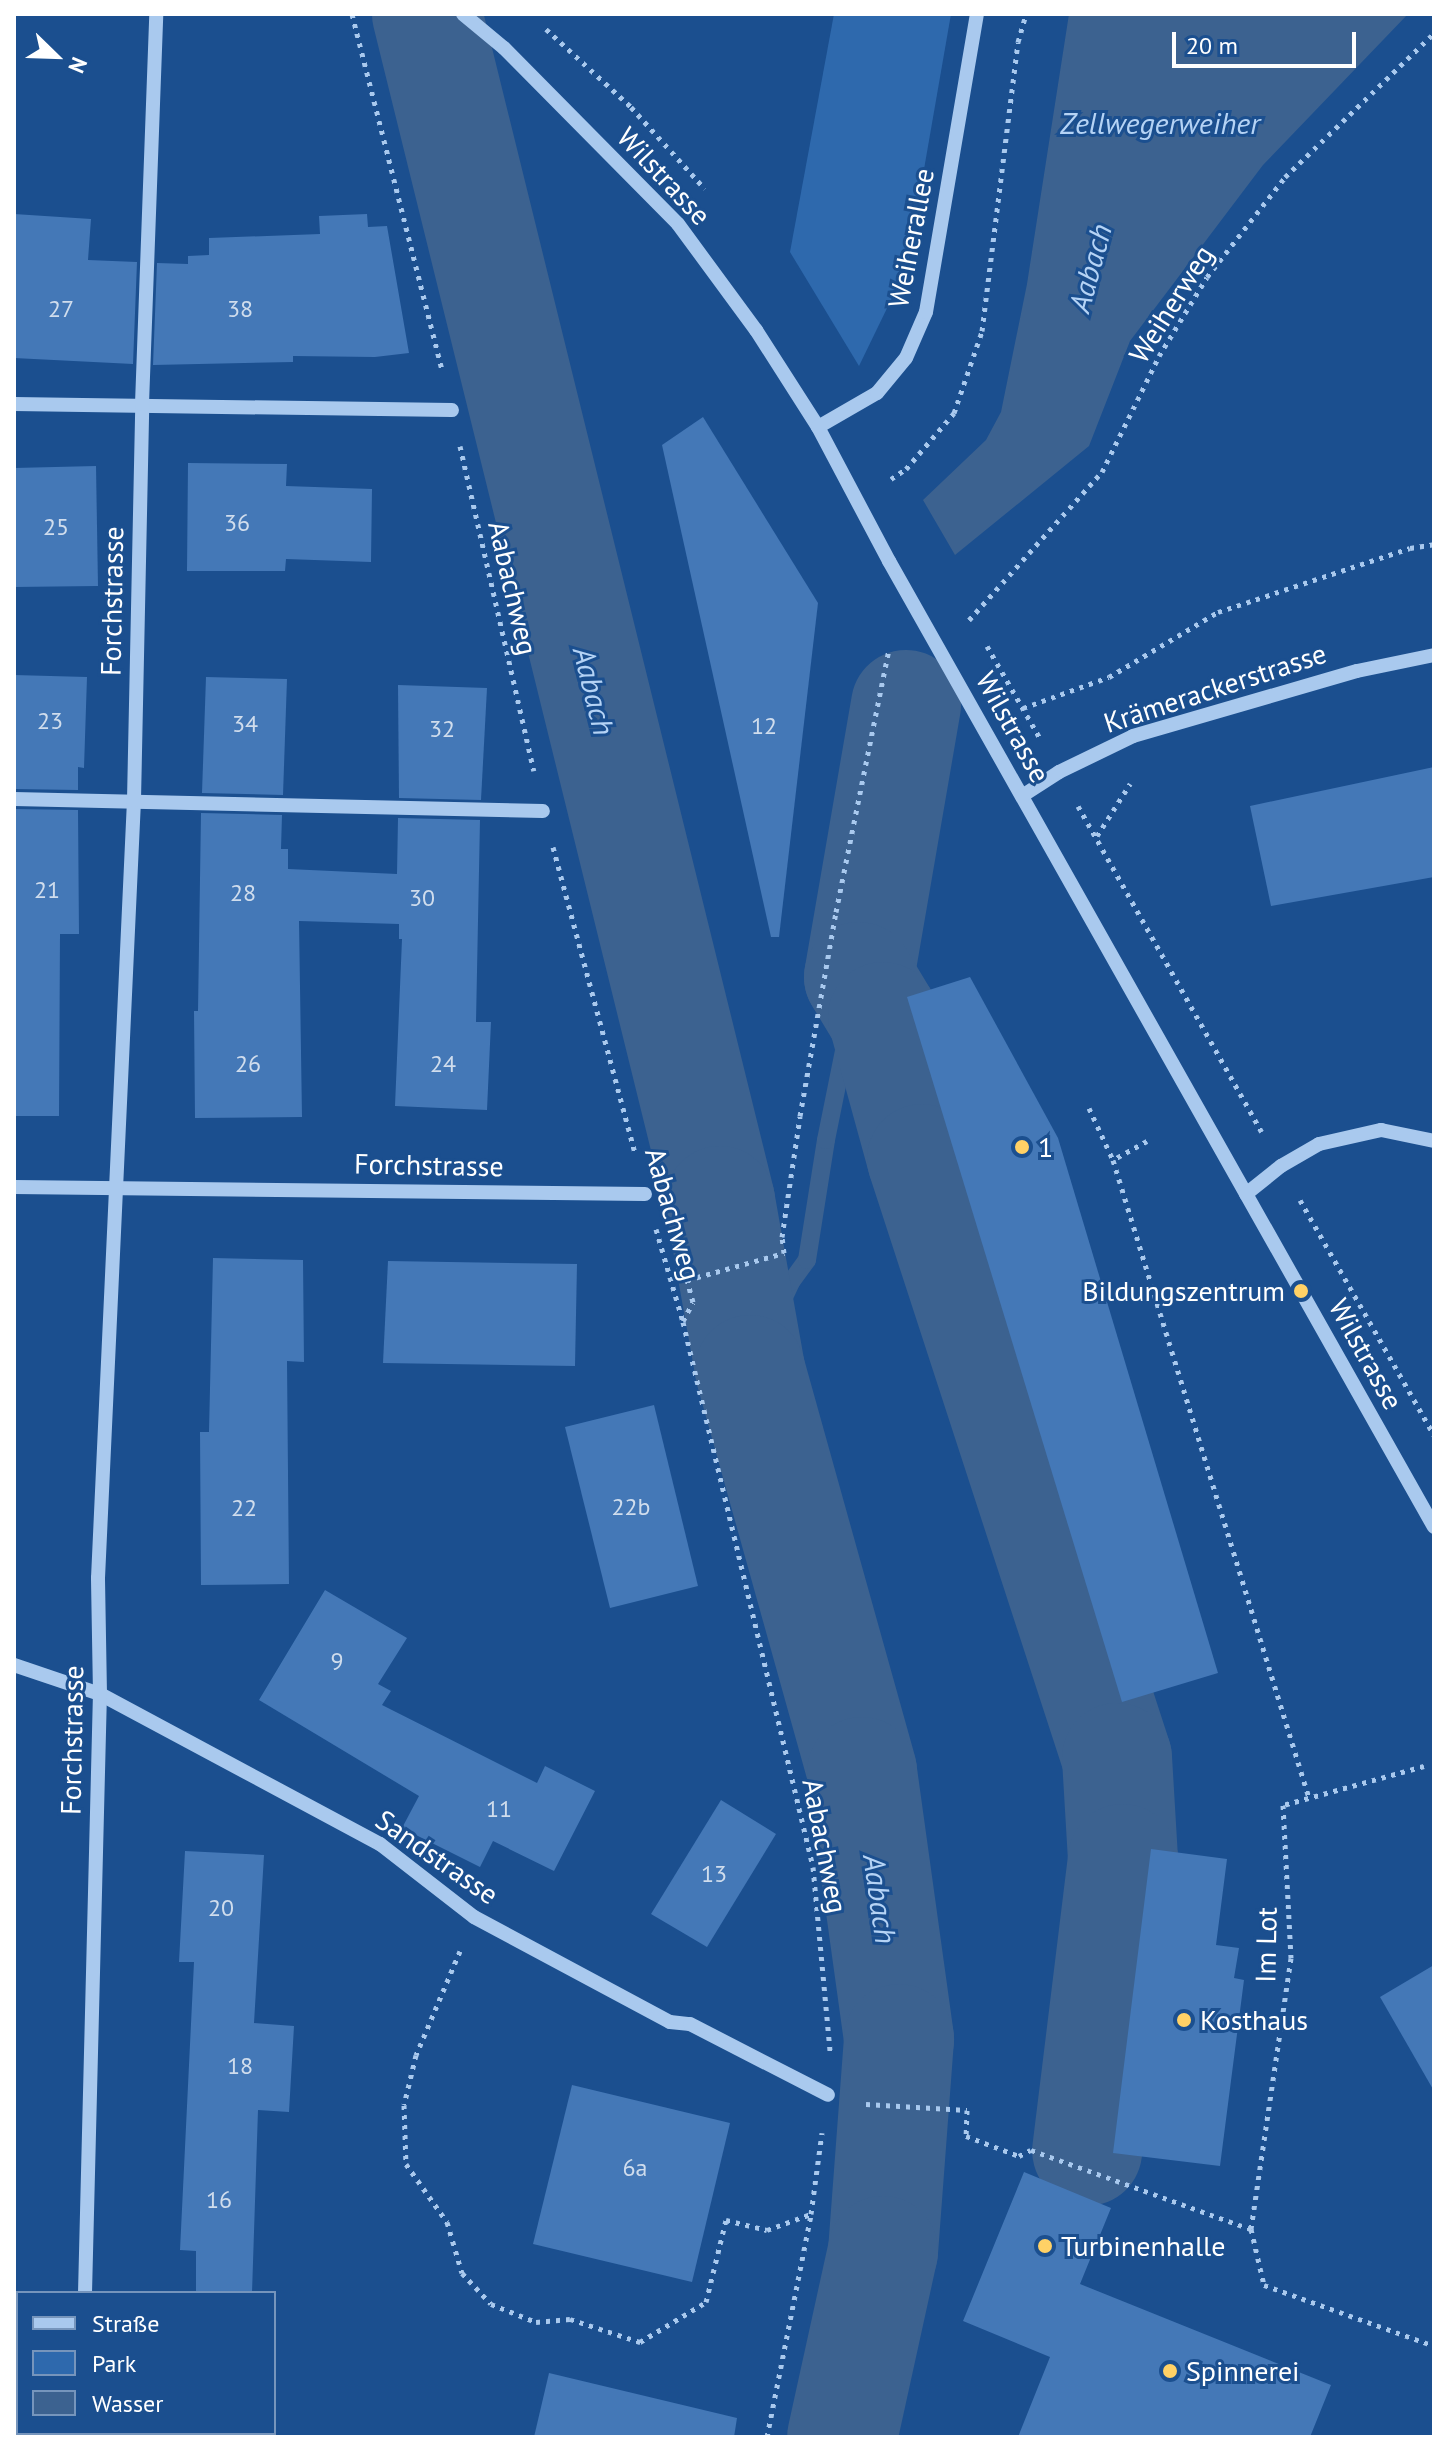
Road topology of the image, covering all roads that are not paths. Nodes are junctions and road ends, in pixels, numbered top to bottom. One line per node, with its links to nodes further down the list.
1 (156, 14): 5 (street, Forchstrasse)
2 (463, 14): 7 (street, Wilstrasse)
3 (977, 14): 7 (street, Weiherallee)
4 (14, 404): 5 (street)
5 (142, 404): 6 (street); 11 (street, Forchstrasse)
6 (452, 410)
7 (818, 427): 9 (street, Wilstrasse)
8 (1434, 655): 9 (street, Krämerackerstrasse)
9 (1022, 796): 17 (street, Wilstrasse)
10 (14, 799): 11 (street)
11 (134, 800): 12 (street); 15 (street, Forchstrasse)
12 (543, 811)
13 (1434, 1141): 17 (street)
14 (14, 1187): 15 (street, Forchstrasse)
15 (117, 1188): 16 (street, Forchstrasse); 20 (street, Forchstrasse)
16 (645, 1194)
17 (1246, 1194): 18 (street, Wilstrasse)
18 (1434, 1527)
19 (14, 1665): 20 (street, Sandstrasse)
20 (100, 1694): 21 (street, Sandstrasse); 22 (street, Forchstrasse)
21 (828, 2095)
22 (85, 2291)

